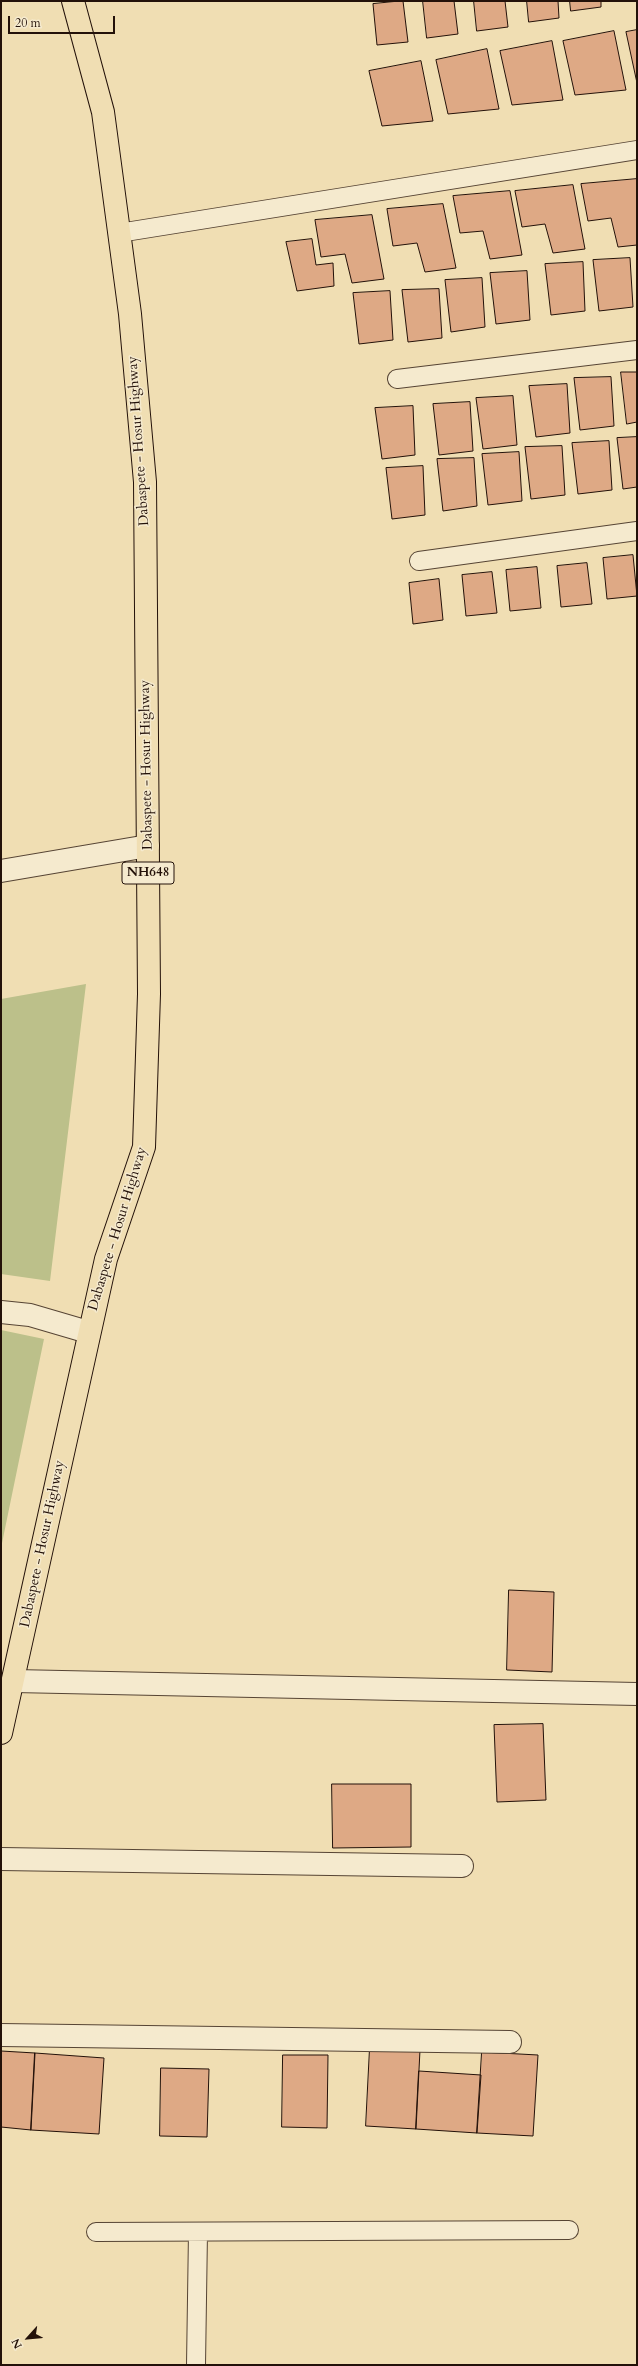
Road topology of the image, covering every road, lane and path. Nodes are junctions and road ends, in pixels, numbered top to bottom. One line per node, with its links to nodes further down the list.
1 (73, 1): 3 (highway, Dabaspete - Hosur Highway / NH648)
2 (637, 150): 3 (lane)
3 (119, 233): 8 (highway, Dabaspete - Hosur Highway / NH648)
4 (637, 350): 5 (lane)
5 (397, 379)
6 (637, 532): 7 (lane)
7 (419, 562)
8 (148, 846): 9 (street); 11 (highway, Dabaspete - Hosur Highway / NH648)
9 (1, 871)
10 (1, 1312): 11 (street)
11 (88, 1332): 12 (highway, Dabaspete - Hosur Highway / NH648)
12 (14, 1681): 13 (street); 14 (highway, Dabaspete - Hosur Highway / NH648)
13 (637, 1694)
14 (1, 1733)
15 (1, 1859): 16 (street)
16 (462, 1866)
17 (1, 2035): 18 (street)
18 (510, 2042)
19 (568, 2230): 21 (lane)
20 (96, 2232): 21 (lane)
21 (198, 2232): 22 (lane)
22 (194, 2365)

